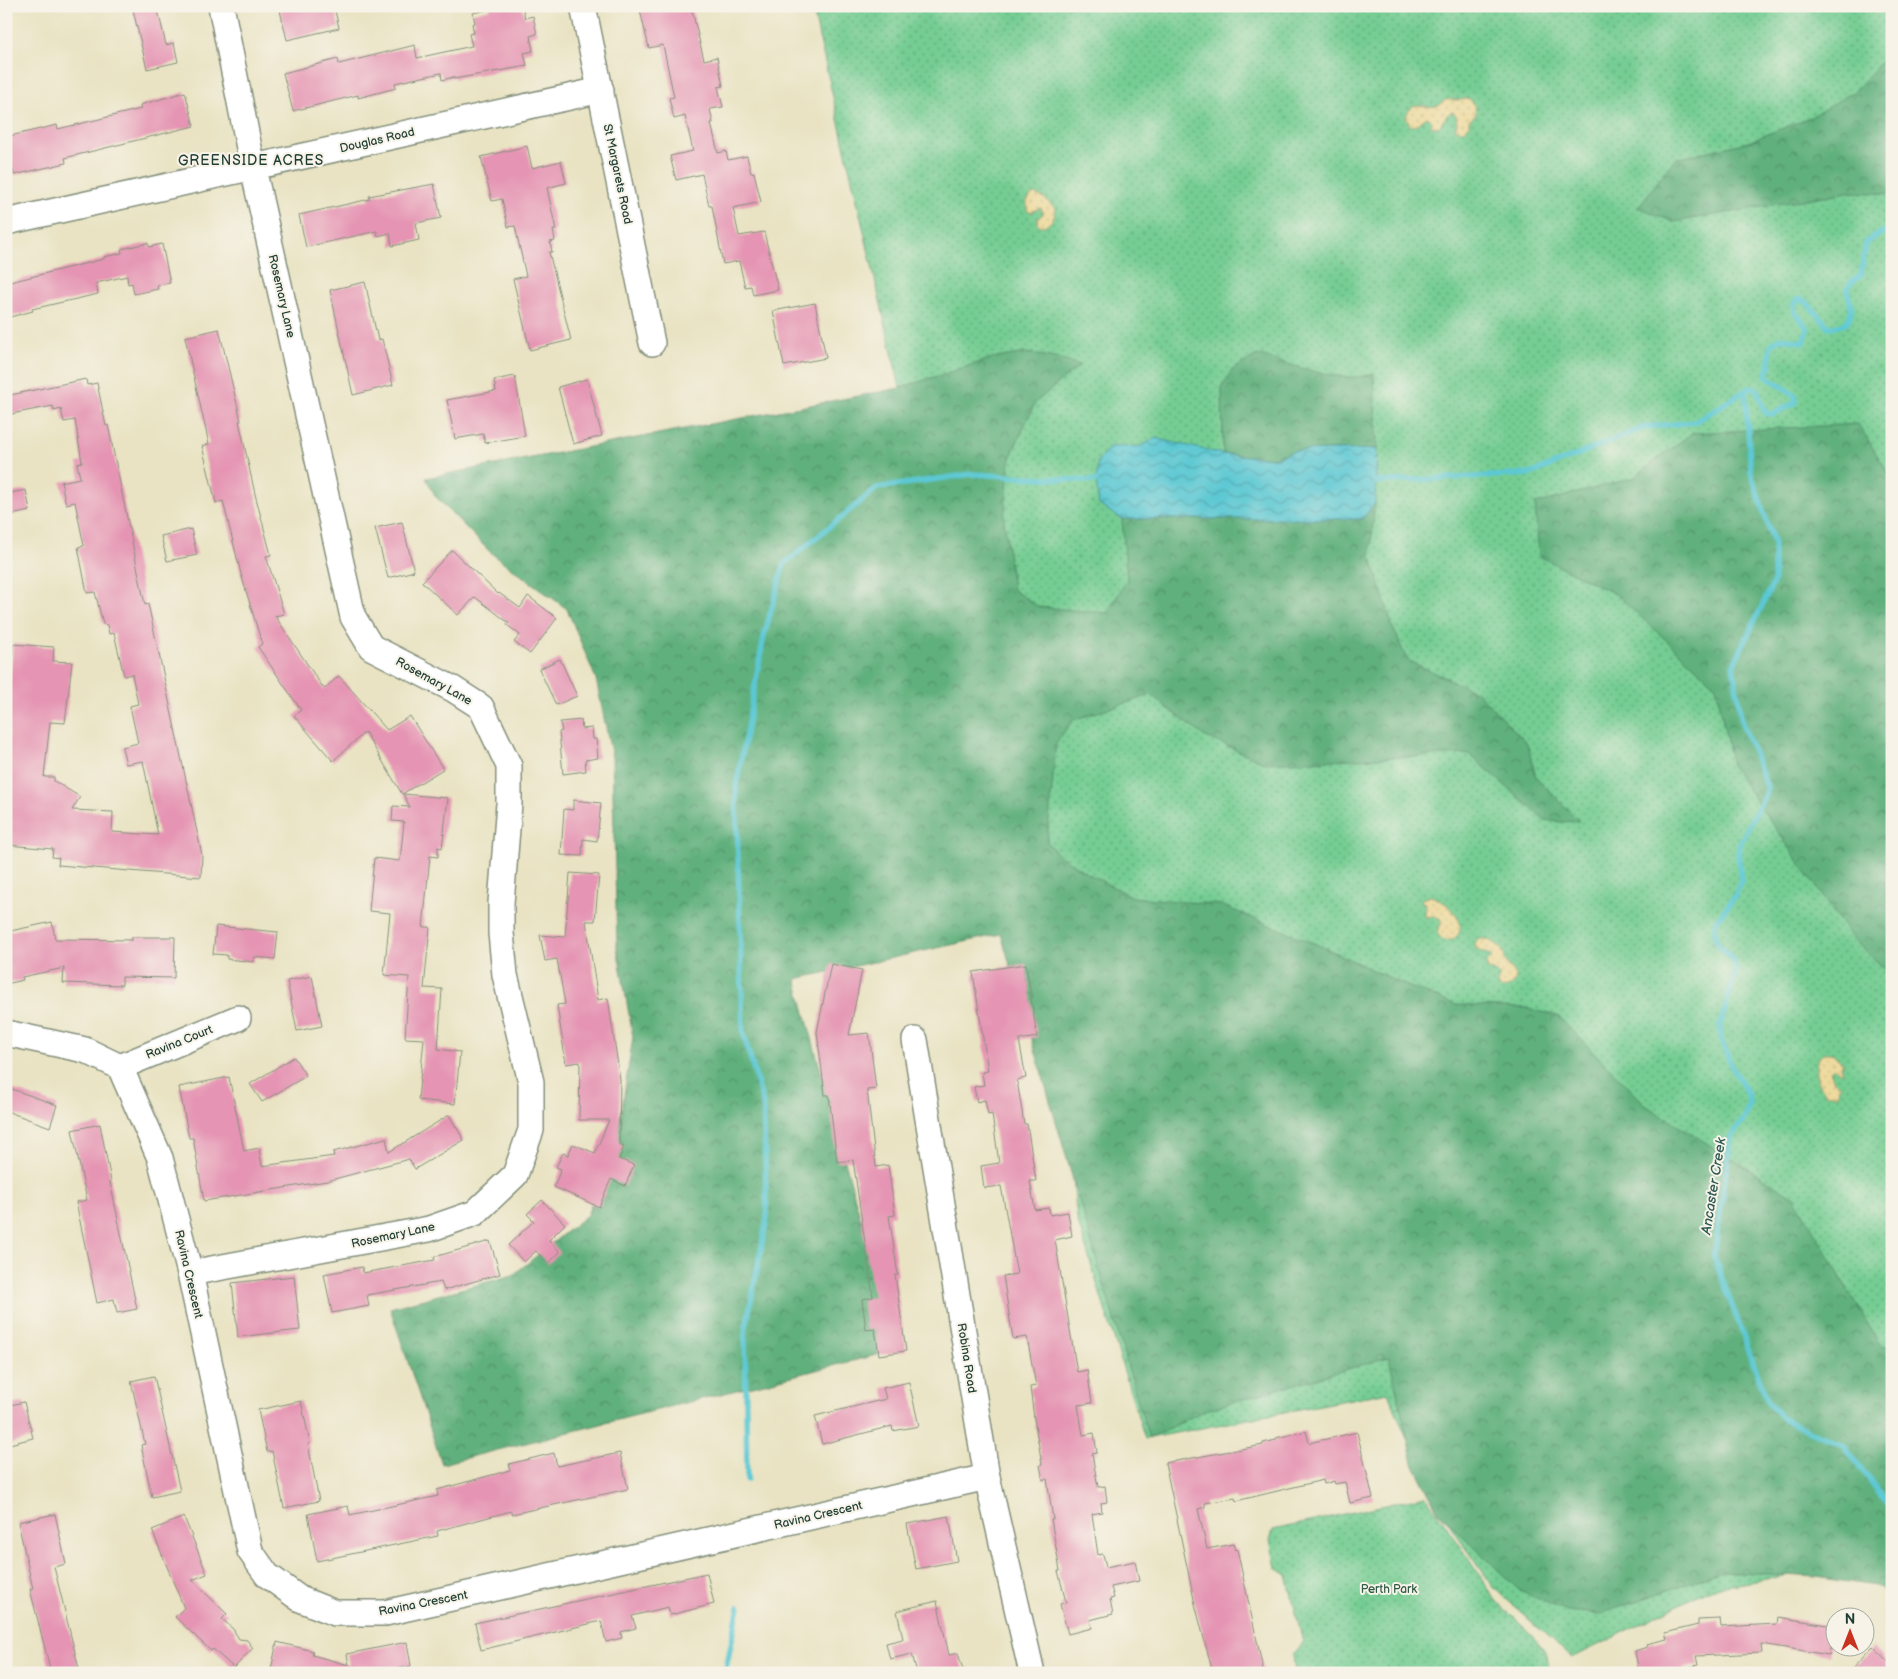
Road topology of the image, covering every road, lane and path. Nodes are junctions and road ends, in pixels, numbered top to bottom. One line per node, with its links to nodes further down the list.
1 (221, 6): 4 (street, Rosemary Lane)
2 (583, 6): 3 (street, St Margarets Road)
3 (601, 90): 4 (street, Douglas Road); 6 (street, St Margarets Road)
4 (253, 168): 5 (street, Douglas Road); 11 (street, Rosemary Lane)
5 (6, 222)
6 (652, 343)
7 (238, 1018): 10 (street, Ravina Court)
8 (6, 1033): 10 (street)
9 (915, 1040): 12 (street, Robina Road)
10 (120, 1067): 11 (street, Ravina Crescent)
11 (190, 1273): 12 (street, Ravina Crescent)
12 (987, 1477): 13 (street, Robina Road)
13 (1032, 1673)

